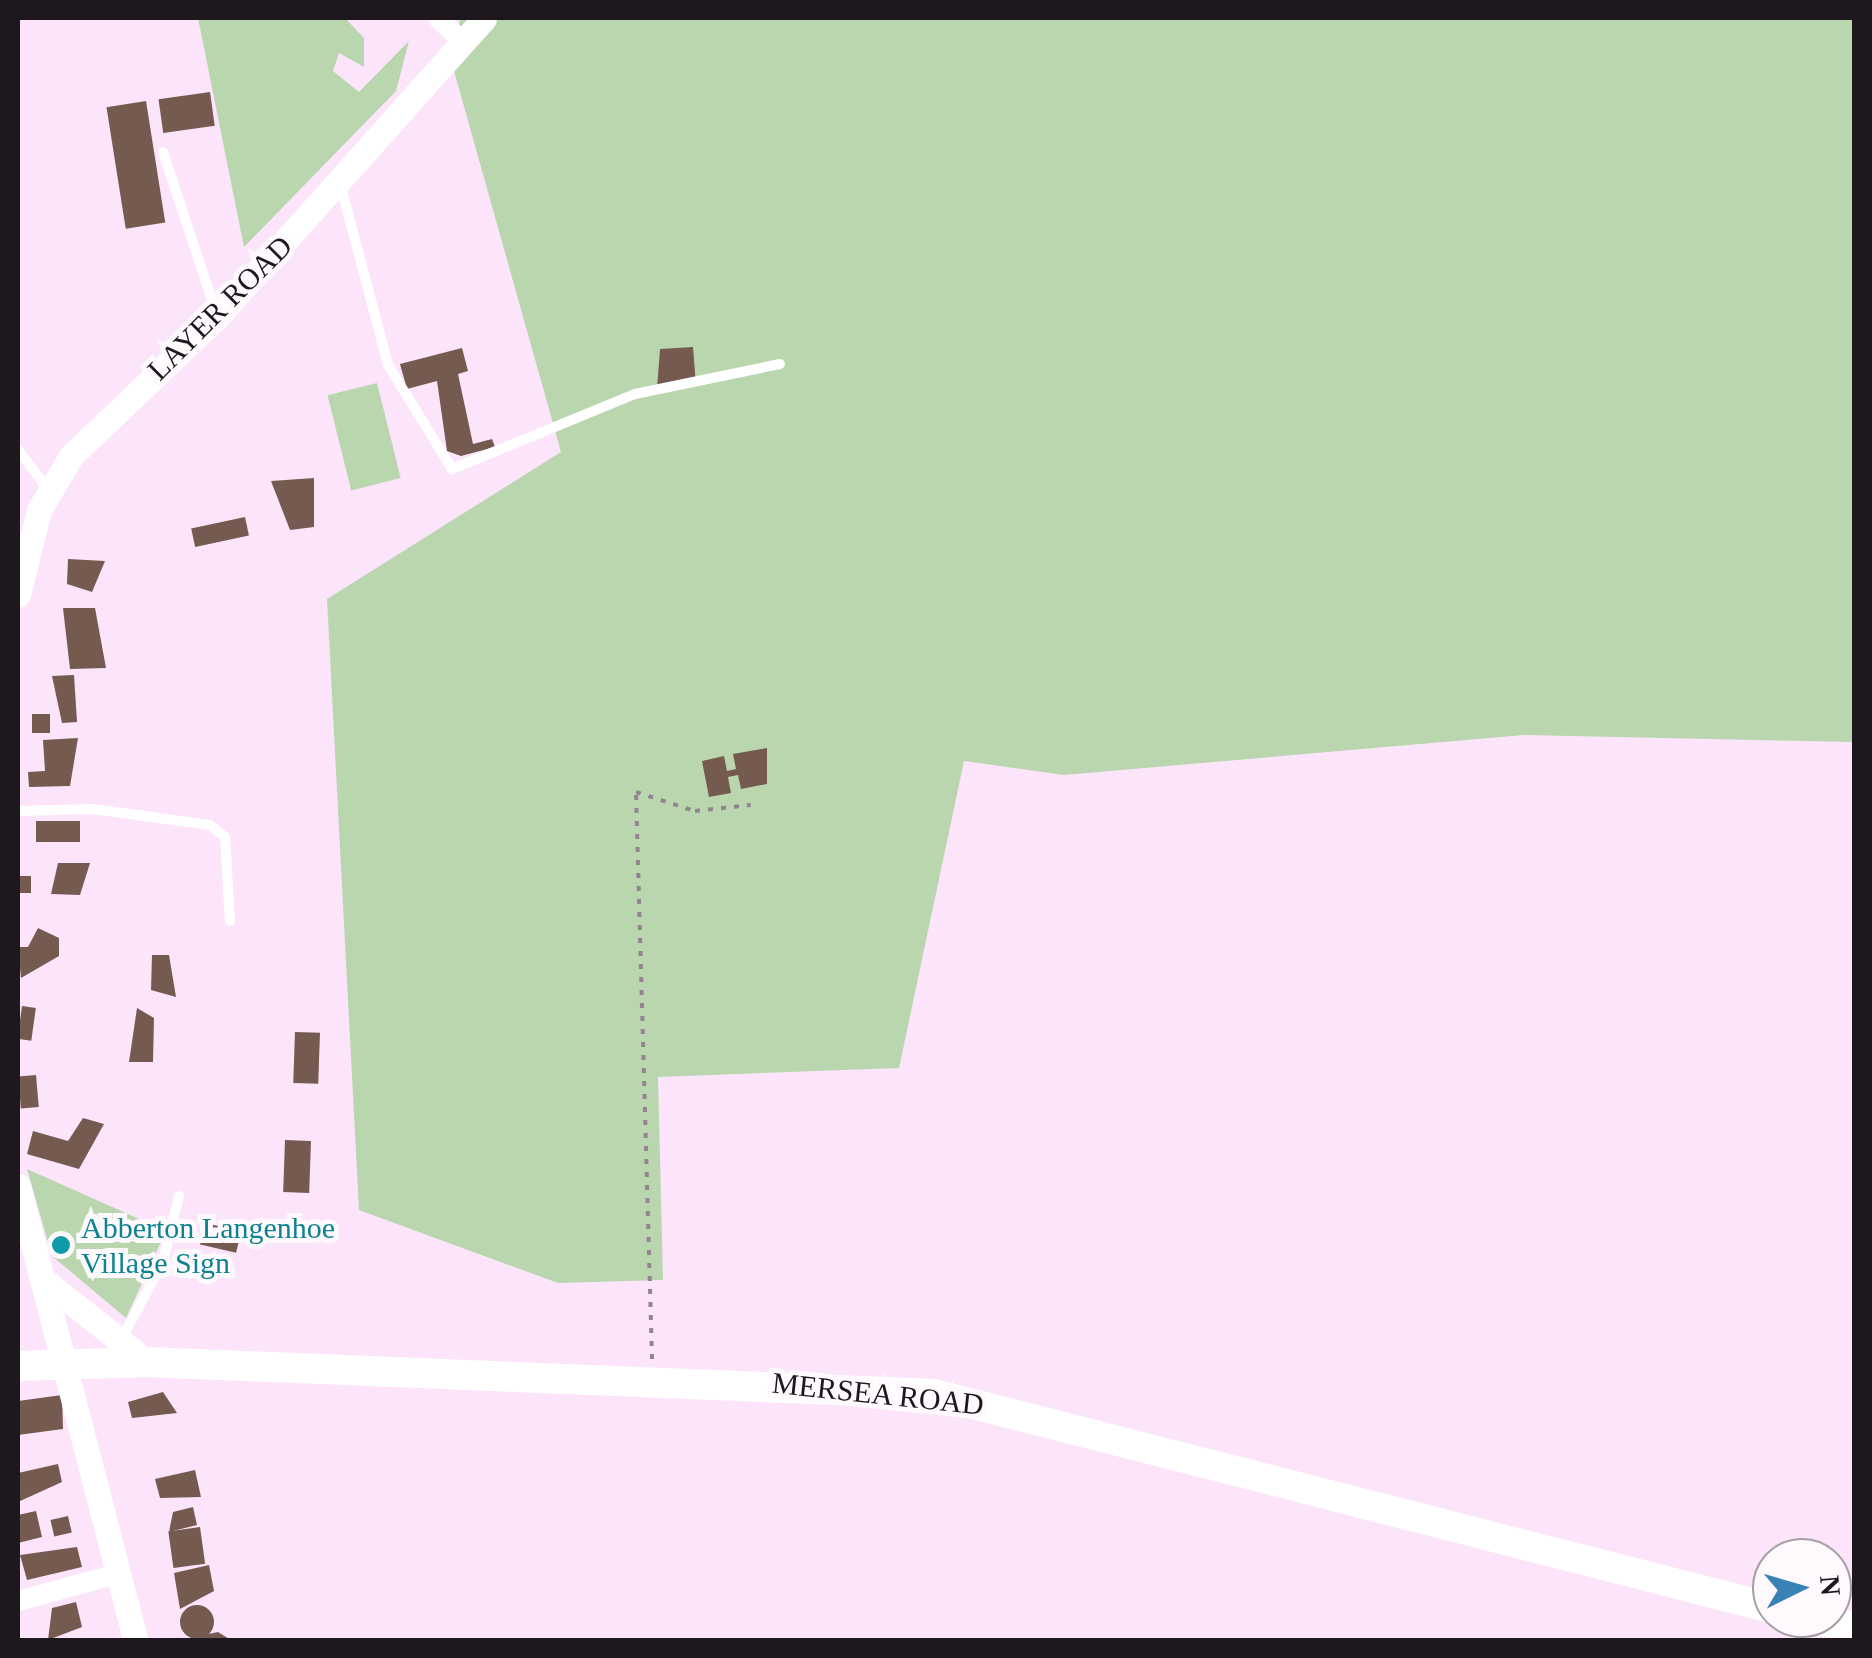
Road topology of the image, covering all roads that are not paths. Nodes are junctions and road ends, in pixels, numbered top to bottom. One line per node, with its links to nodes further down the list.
1 (438, 18): 3 (street)
2 (484, 18): 3 (street, LAYER ROAD)
3 (458, 38): 5 (street, LAYER ROAD)
4 (162, 152): 6 (lane)
5 (340, 182): 6 (street, LAYER ROAD); 7 (lane)
6 (218, 316): 9 (street, LAYER ROAD)
7 (780, 364)
8 (18, 450): 9 (lane)
9 (48, 489): 10 (street, LAYER ROAD)
10 (18, 595)
11 (18, 811): 12 (lane)
12 (230, 922)
13 (18, 1186): 15 (street)
14 (179, 1196): 16 (lane)
15 (41, 1278): 16 (street); 18 (street)
16 (120, 1342): 17 (street)
17 (148, 1362): 18 (main road, MERSEA ROAD); 22 (main road, MERSEA ROAD)
18 (62, 1365): 19 (main road, MERSEA ROAD); 20 (street)
19 (18, 1366)
20 (117, 1574): 21 (street); 23 (street)
21 (18, 1600)
22 (1752, 1603)
23 (135, 1640)

